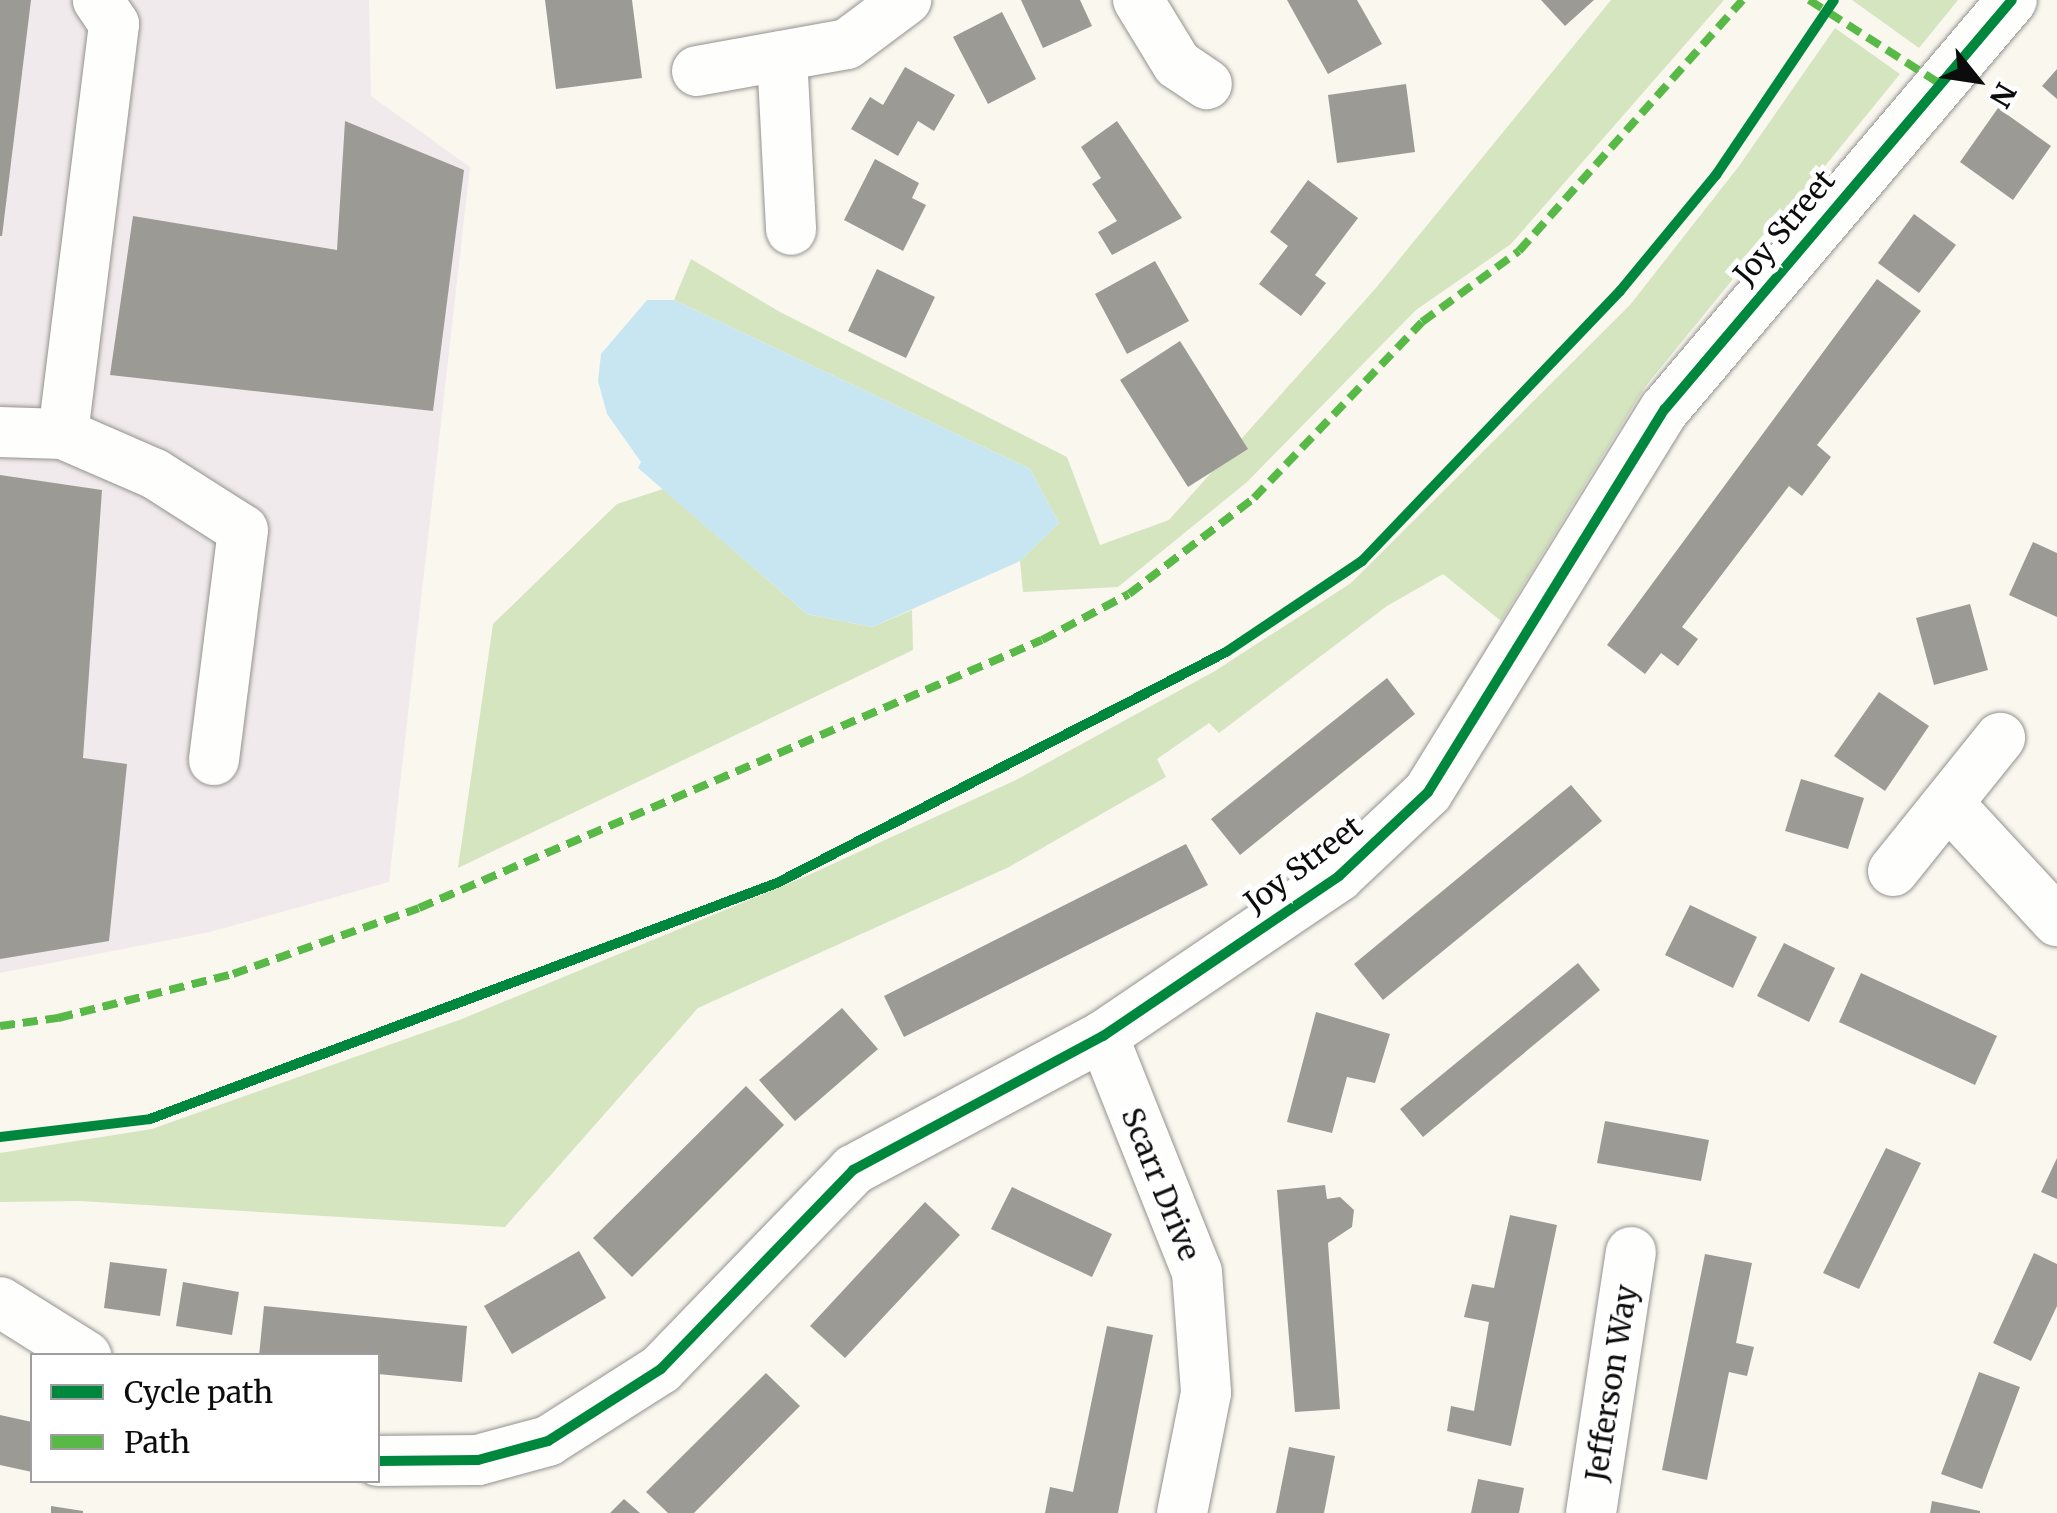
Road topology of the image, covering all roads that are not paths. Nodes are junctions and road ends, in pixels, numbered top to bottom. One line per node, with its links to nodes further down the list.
1 (98, 0): 10 (street)
2 (906, 0): 5 (street)
3 (1138, 0): 7 (street)
4 (2012, 0): 16 (street, Joy Street)
5 (782, 56): 6 (street); 8 (street)
6 (697, 71)
7 (1208, 84)
8 (791, 230)
9 (0, 432): 10 (street)
10 (64, 434): 12 (street)
11 (2000, 738): 13 (street)
12 (214, 760)
13 (1948, 803): 14 (street); 15 (street)
14 (1893, 871)
15 (2057, 921)
16 (1103, 1036): 20 (street, Joy Street); 21 (street, Scarr Drive)
17 (1631, 1252): 22 (street, Jefferson Way)
18 (0, 1302): 19 (street)
19 (81, 1353)
20 (380, 1460)
21 (1182, 1513)
22 (1591, 1513)

